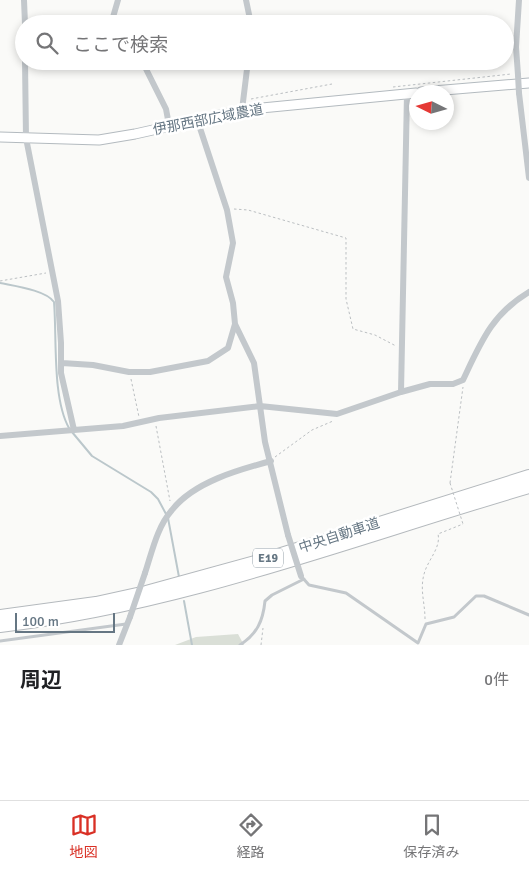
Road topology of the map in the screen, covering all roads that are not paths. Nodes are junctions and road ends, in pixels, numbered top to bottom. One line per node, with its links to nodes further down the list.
1 (24, 0): 5 (street)
2 (118, 0): 6 (street)
3 (246, 0): 7 (street)
4 (519, 0): 20 (street, bridge)
5 (25, 15)
6 (114, 15)
7 (250, 15)
8 (25, 70): 19 (street)
9 (147, 70): 16 (street)
10 (247, 70): 14 (street)
11 (529, 83): 12 (street)
12 (454, 89)
13 (409, 93): 14 (street, 伊那西部広域農道)
14 (242, 105): 15 (street, 伊那西部広域農道)
15 (197, 119): 16 (street, 伊那西部広域農道); 22 (street)
16 (169, 125): 19 (street, 伊那西部広域農道)
17 (411, 130): 24 (street)
18 (0, 137): 19 (street, 伊那西部広域農道)
19 (26, 138): 23 (street)
20 (529, 178)
21 (529, 292): 24 (street)
22 (235, 324): 23 (street); 25 (street)
23 (62, 362): 26 (street)
24 (401, 392): 25 (street)
25 (260, 406): 26 (street); 28 (street)
26 (74, 430): 27 (street)
27 (0, 436)
28 (270, 461): 31 (street, bridge); 34 (street, bridge)
29 (529, 476): 33 (highway, 中央自動車道 / E19)
30 (529, 487): 33 (highway, 中央自動車道 / E19)
31 (303, 578): 36 (lane); 38 (lane)
32 (529, 615): 36 (lane)
33 (0, 623)
34 (127, 624): 35 (lane); 37 (street)
35 (0, 641)
36 (418, 644)
37 (119, 645)
38 (240, 645)

